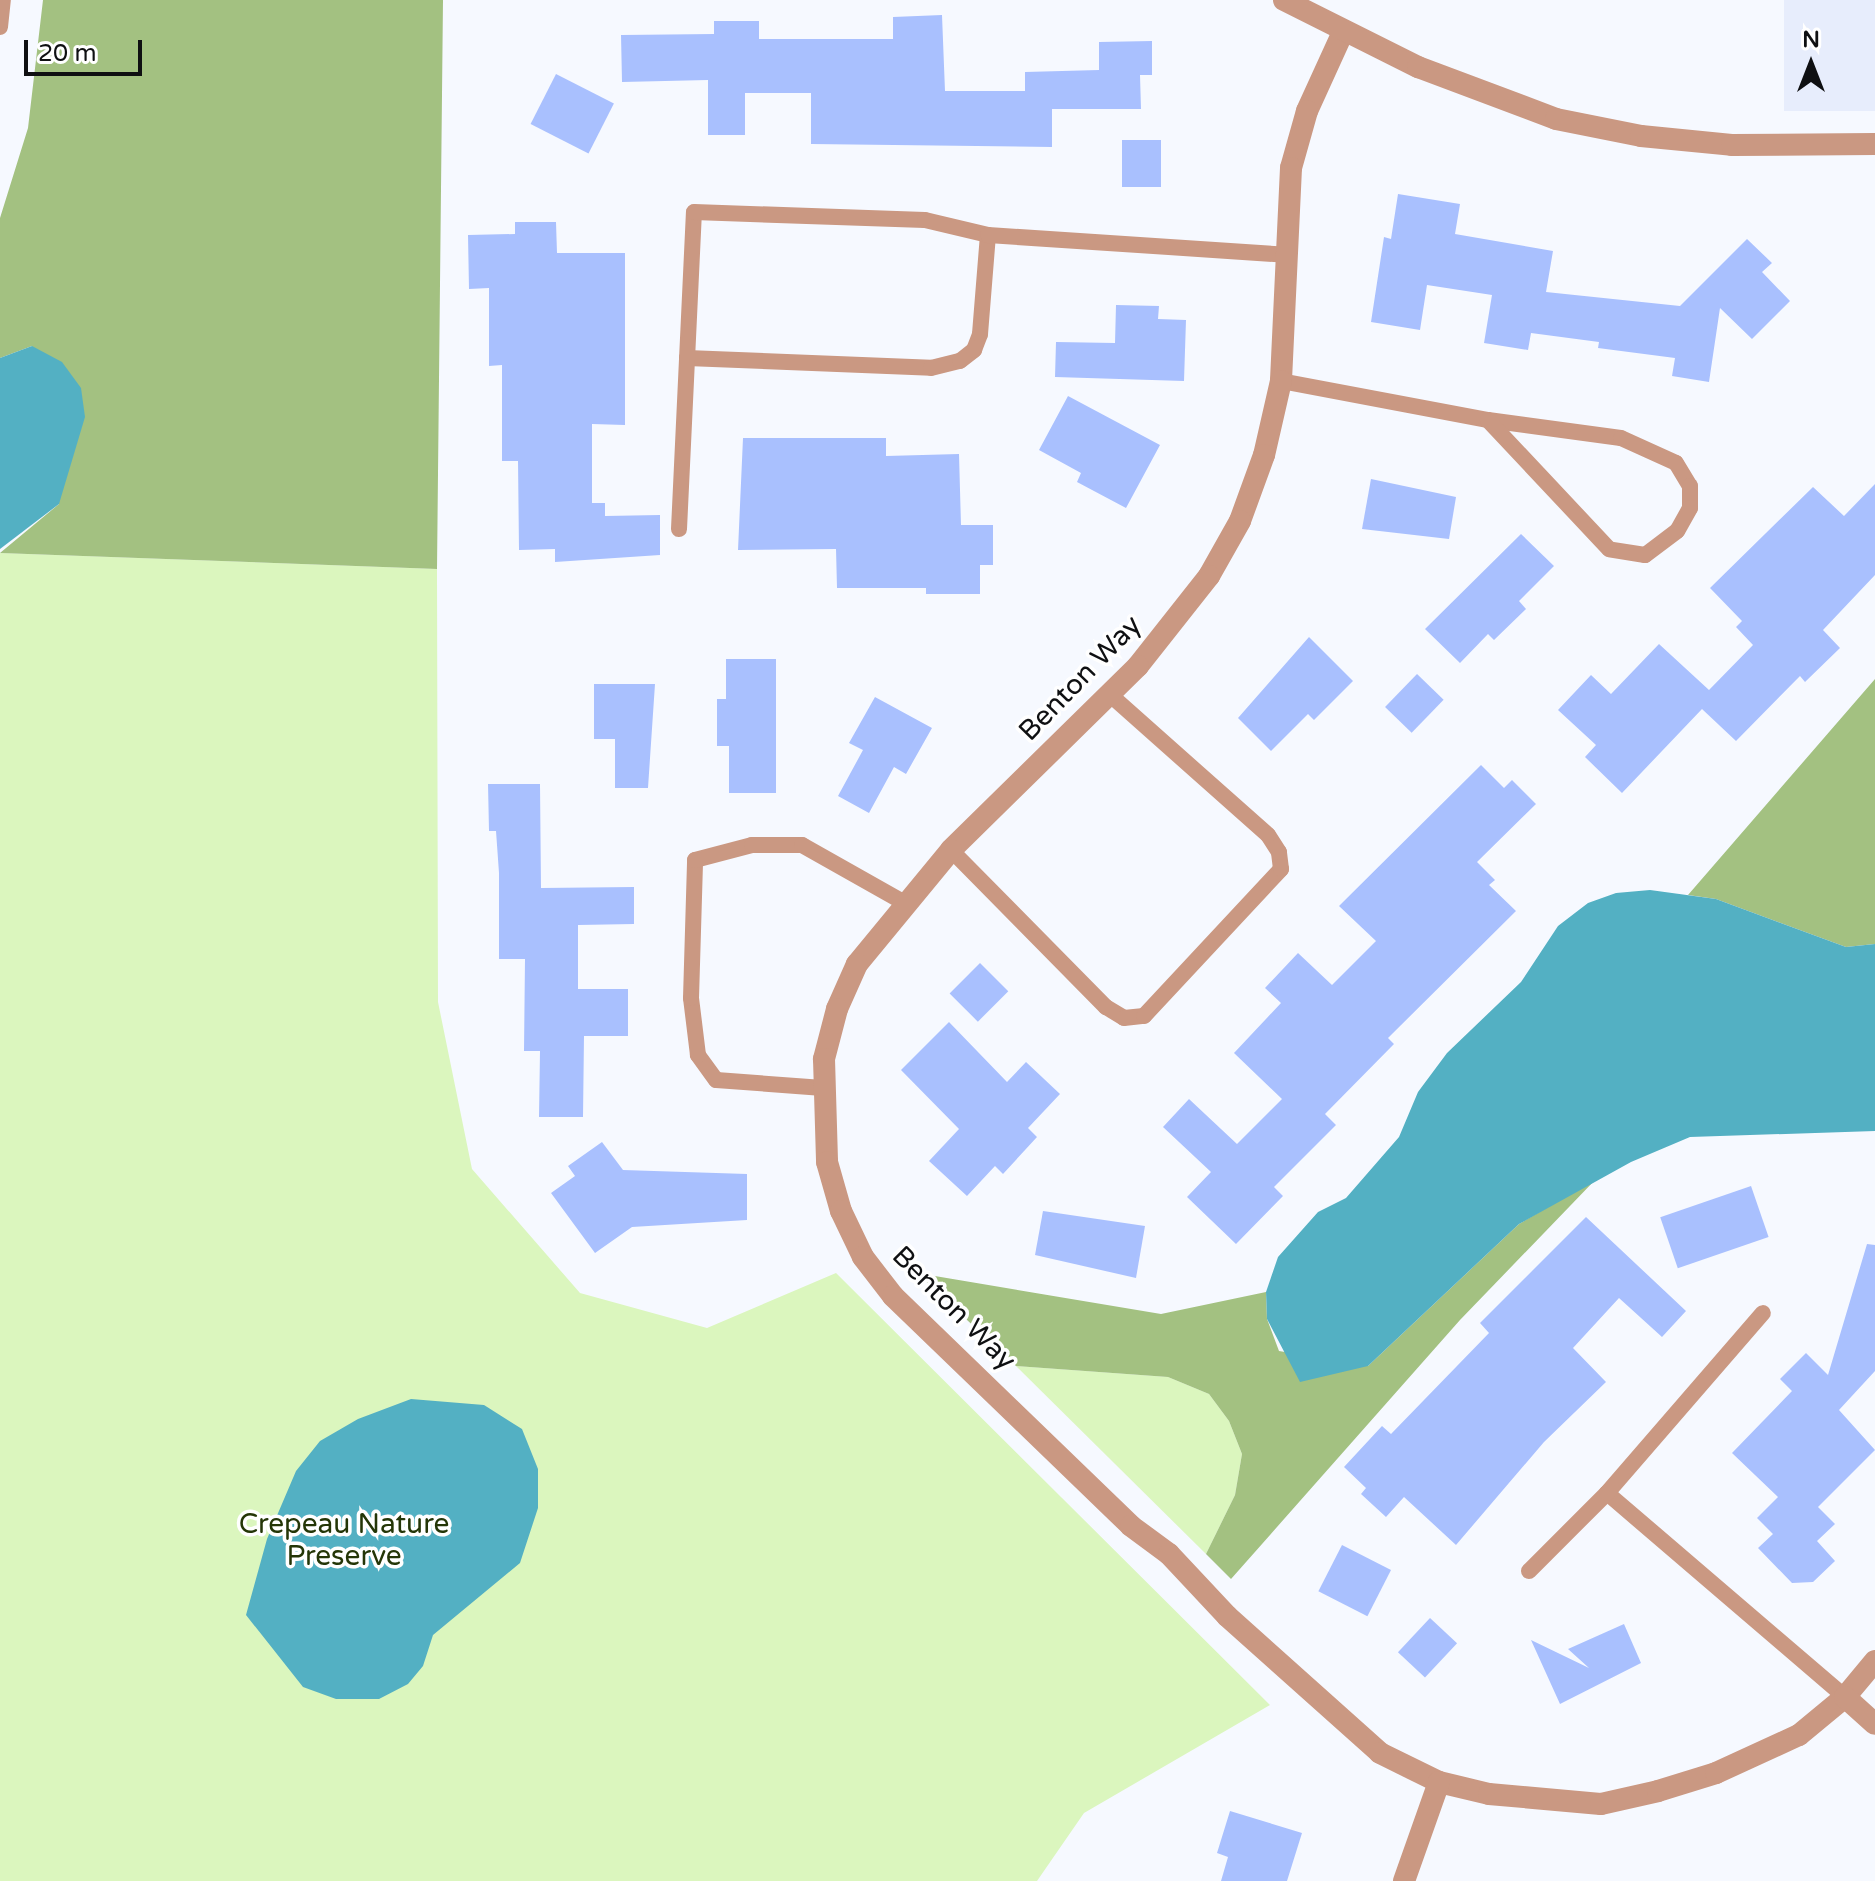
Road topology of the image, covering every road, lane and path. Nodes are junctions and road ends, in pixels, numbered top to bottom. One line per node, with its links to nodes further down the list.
1 (3, 0): 3 (lane)
2 (1284, 0): 4 (street)
3 (0, 27)
4 (1343, 32): 5 (street); 7 (street, Benton Way)
5 (1875, 144)
6 (988, 235): 7 (lane); 8 (lane); 8 (lane)
7 (1286, 255): 9 (street, Benton Way)
8 (687, 358): 11 (lane)
9 (1281, 381): 10 (lane); 12 (street, Benton Way)
10 (1488, 420): 10 (lane)
11 (679, 529)
12 (1109, 694): 13 (street, Benton Way); 13 (lane)
13 (951, 850): 14 (street, Benton Way)
14 (903, 902): 15 (street, Benton Way); 15 (lane)
15 (823, 1088): 22 (street, Benton Way)
16 (1763, 1313): 17 (lane)
17 (1607, 1493): 18 (lane); 20 (lane)
18 (1529, 1571)
19 (1875, 1661): 20 (street, Benton Way)
20 (1845, 1697): 21 (street); 22 (street, Benton Way)
21 (1875, 1724)
22 (1439, 1782): 23 (street)
23 (1404, 1881)

